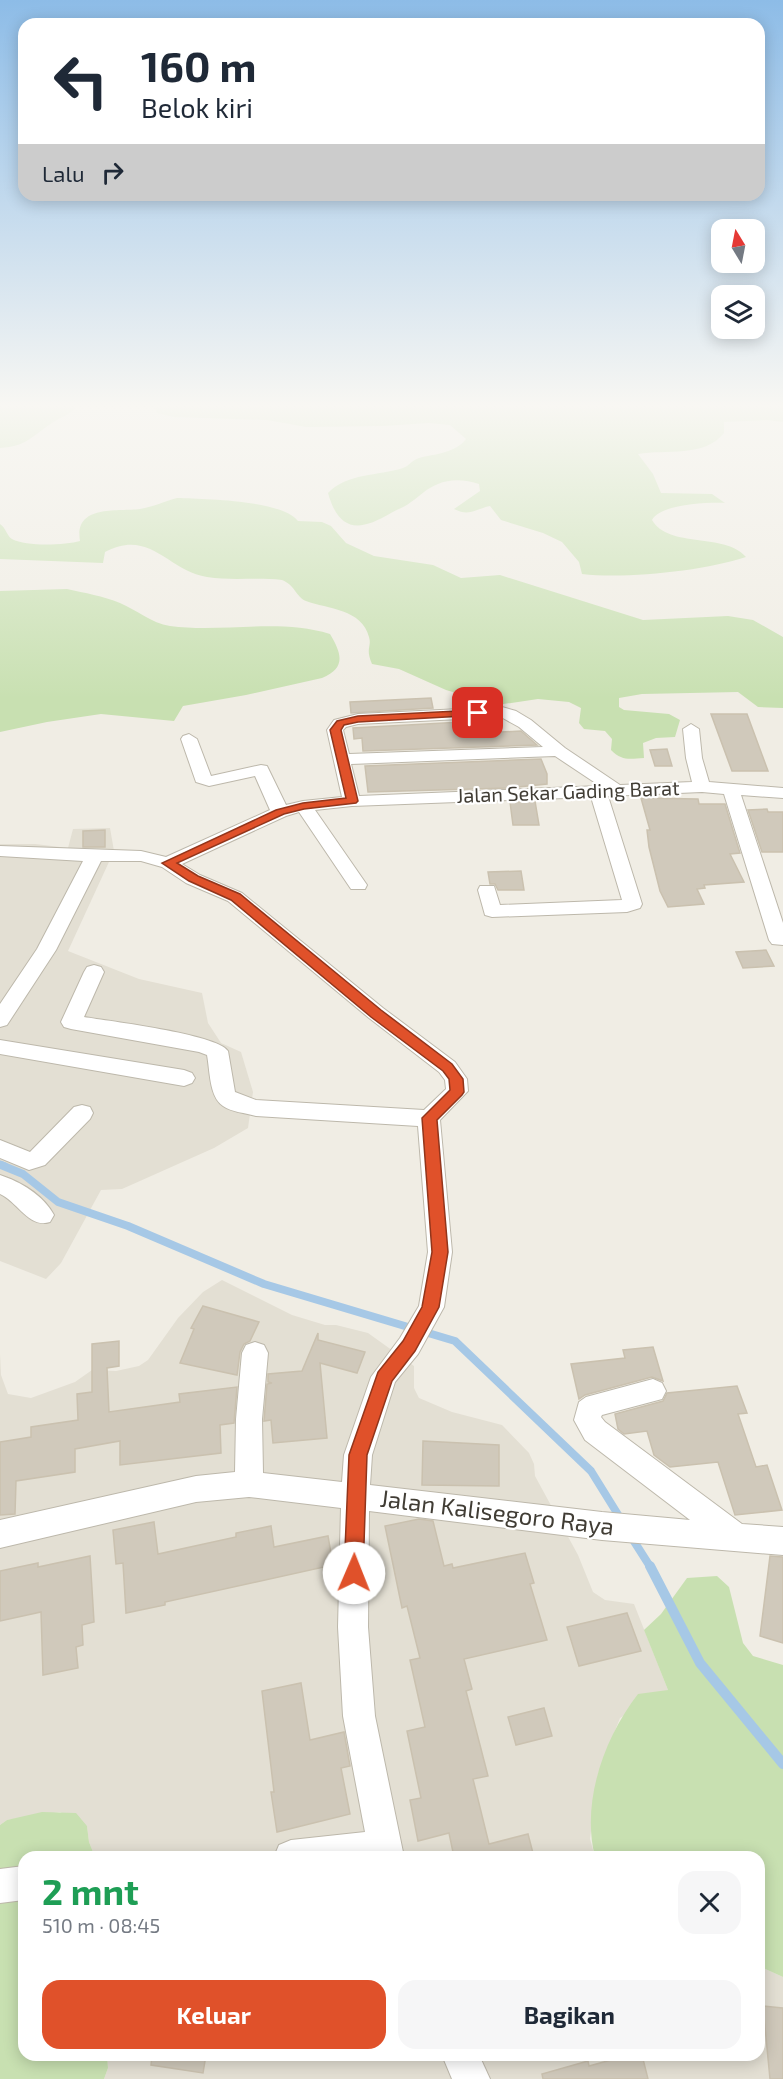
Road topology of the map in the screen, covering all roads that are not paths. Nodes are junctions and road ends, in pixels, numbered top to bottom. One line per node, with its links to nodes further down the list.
1 (691, 729): 5 (street)
2 (189, 739): 12 (street)
3 (559, 751): 4 (street); 4 (street); 7 (street)
4 (343, 759): 10 (street)
5 (702, 787): 6 (street, Jalan Sekar Gading Barat); 7 (street, Jalan Sekar Gading Barat)
6 (731, 789): 9 (street, Jalan Sekar Gading Barat); 18 (street)
7 (617, 791): 8 (street, Jalan Sekar Gading Barat)
8 (598, 792): 10 (street, Jalan Sekar Gading Barat); 17 (street)
9 (783, 794)
10 (352, 801): 11 (street, Jalan Sekar Gading Barat)
11 (303, 806): 12 (street, Jalan Sekar Gading Barat); 16 (street)
12 (280, 812): 15 (street, Jalan Sekar Gading Barat)
13 (0, 851): 14 (street)
14 (95, 856): 15 (street); 20 (street)
15 (168, 863): 24 (street)
16 (358, 885)
17 (487, 890)
18 (779, 940)
19 (94, 972): 24 (street)
20 (0, 1020)
21 (0, 1047): 22 (street)
22 (184, 1078)
23 (82, 1113): 25 (street)
24 (429, 1118): 31 (street)
25 (0, 1149)
26 (0, 1184): 27 (street)
27 (42, 1215)
28 (255, 1353): 30 (street)
29 (653, 1391): 33 (street)
30 (249, 1484): 31 (street, Jalan Kalisegoro Raya); 32 (street, Jalan Kalisegoro Raya)
31 (355, 1496): 33 (street, Jalan Kalisegoro Raya); 35 (street)
32 (0, 1534)
33 (736, 1537): 34 (street, Jalan Kalisegoro Raya)
34 (783, 1541)
35 (386, 1851)
36 (18, 1884): 37 (street)
37 (0, 1886)
38 (463, 2061): 39 (street)
39 (471, 2079)

